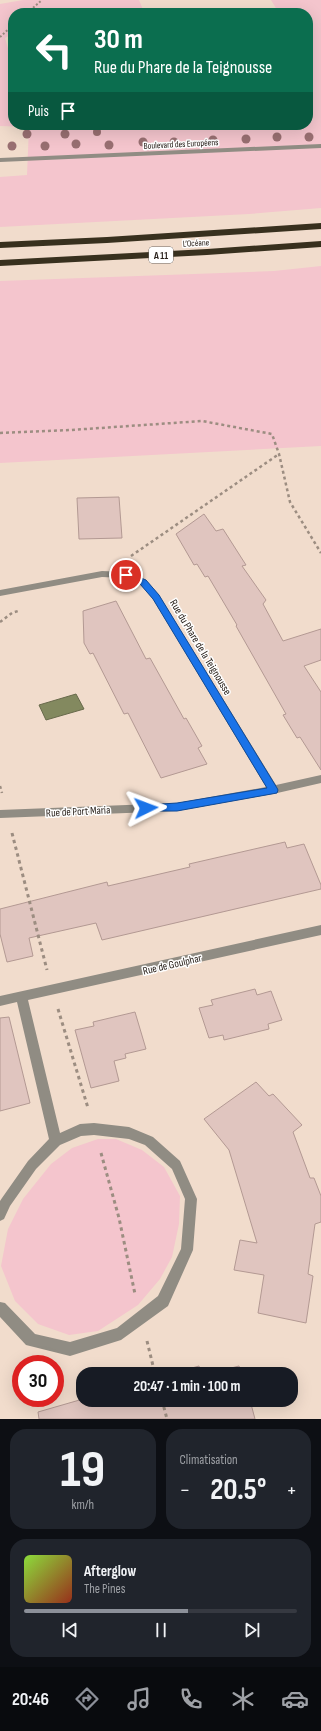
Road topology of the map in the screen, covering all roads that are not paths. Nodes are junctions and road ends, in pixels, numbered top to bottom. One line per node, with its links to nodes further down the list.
1 (321, 146): 3 (street, Boulevard des Européens)
2 (0, 156): 3 (street, Boulevard des Européens)
3 (41, 158): 4 (street, Boulevard des Européens)
4 (0, 160)
5 (321, 226): 7 (highway, L’Océane / A 11)
6 (321, 244): 8 (highway, L’Océane / A 11)
7 (0, 245)
8 (0, 263)
9 (0, 593): 11 (street, Rue du Phare de la Teignousse)
10 (321, 780): 11 (street, Rue de Port Maria)
11 (273, 790): 12 (street, Rue de Port Maria)
12 (4, 814)
13 (321, 930): 14 (street, Rue de Goulphar)
14 (22, 997): 15 (street, Rue de Goulphar); 16 (street)
15 (0, 1001)
16 (56, 1141): 17 (street); 18 (street)
17 (0, 1215)
18 (0, 1308)

